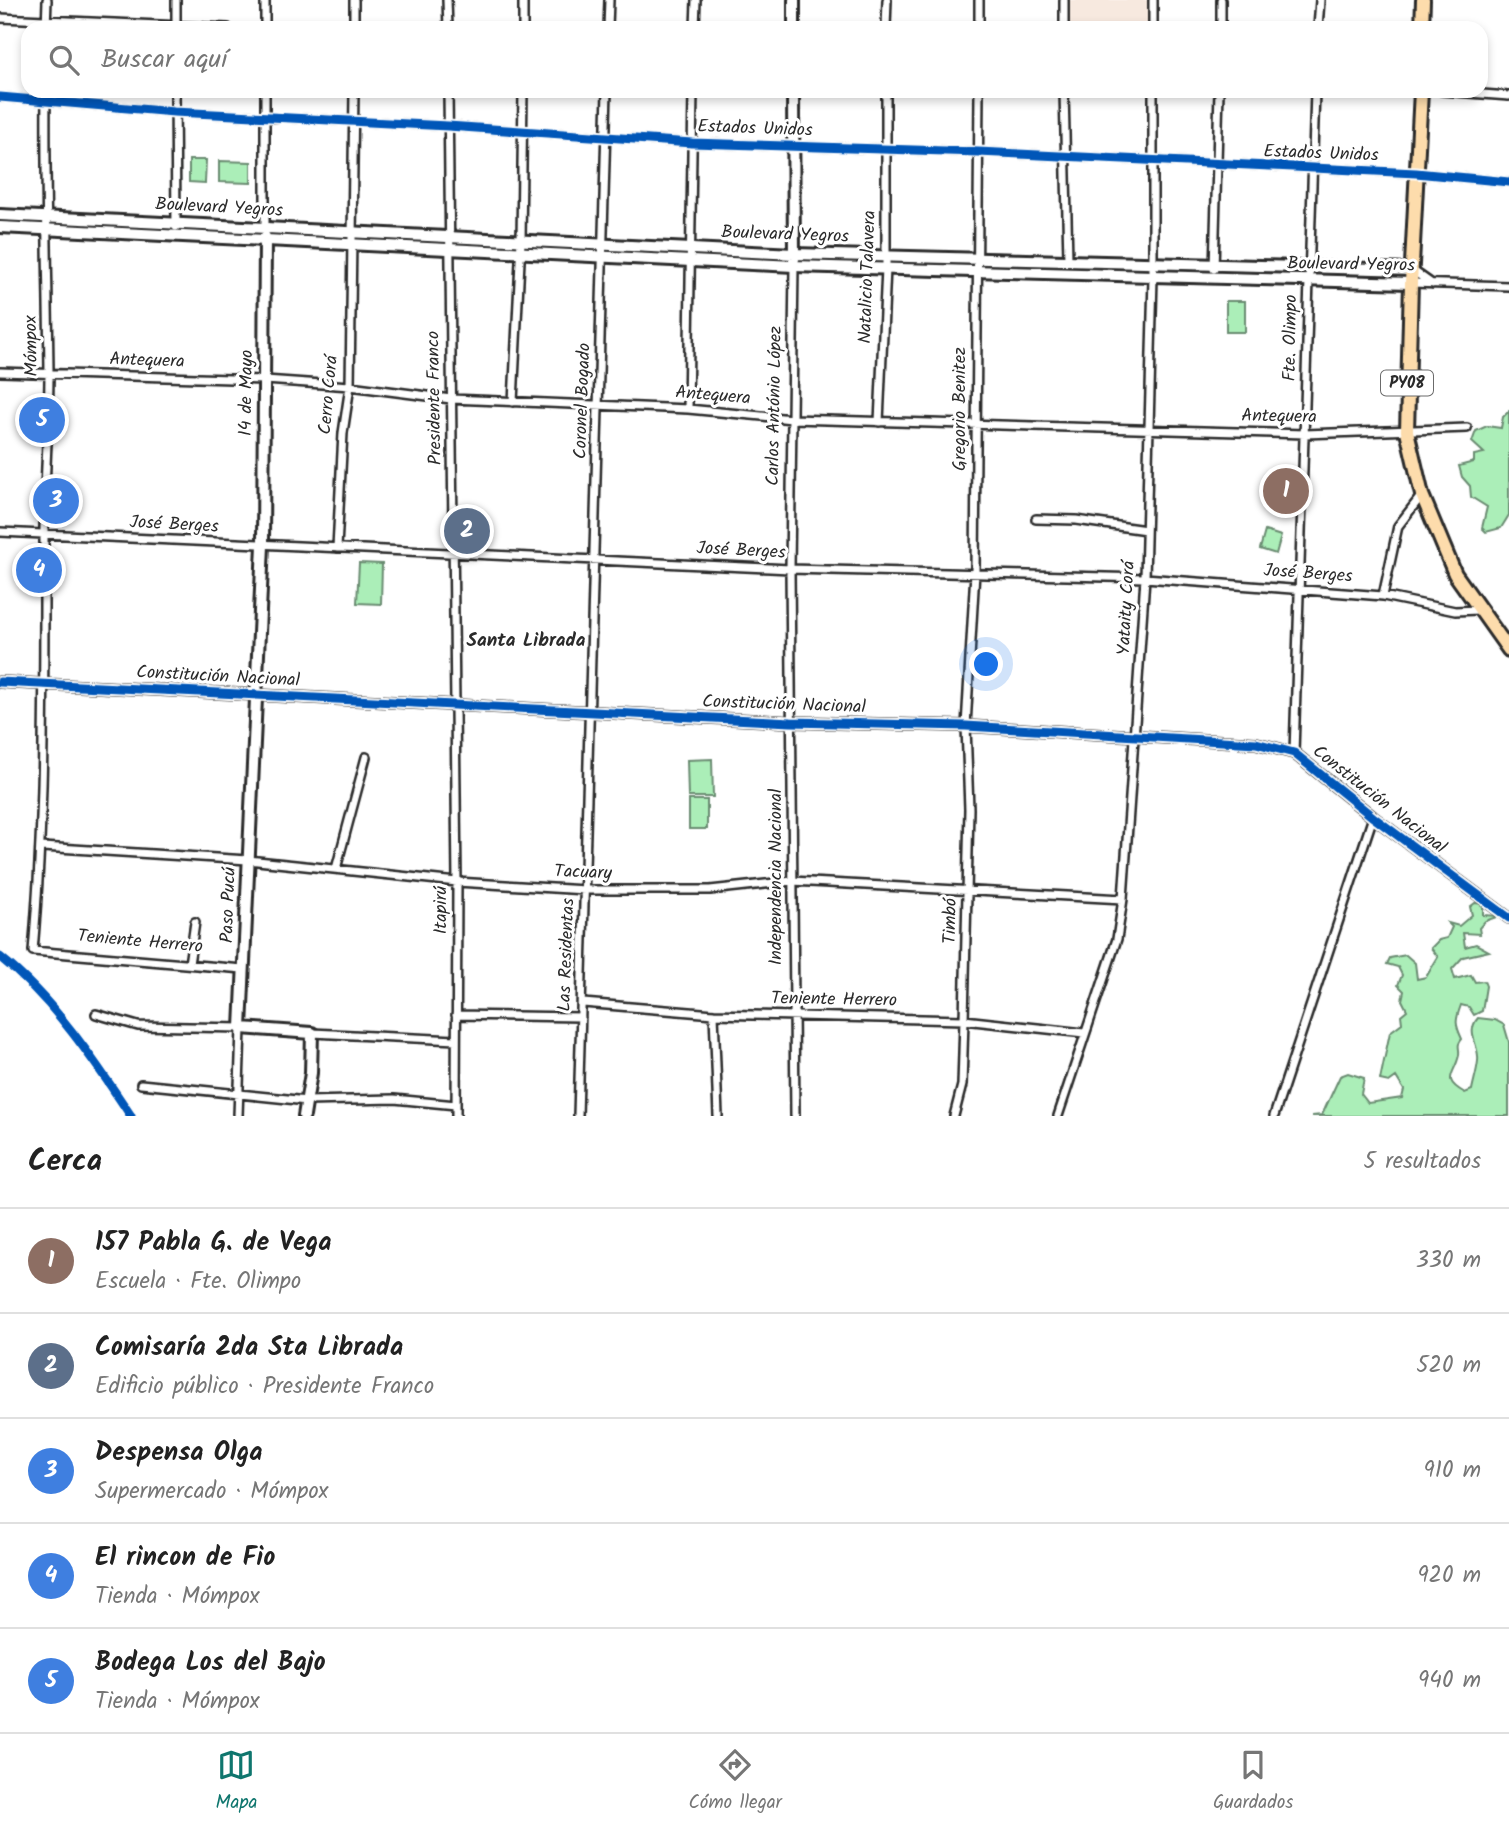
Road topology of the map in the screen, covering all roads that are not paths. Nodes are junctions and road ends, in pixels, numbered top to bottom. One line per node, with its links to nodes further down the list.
1 (47, 0): 19 (street)
2 (176, 0): 20 (street)
3 (265, 0): 21 (street)
4 (354, 0): 22 (street)
5 (447, 0): 23 (street)
6 (523, 0): 24 (street)
7 (608, 0): 25 (street)
8 (696, 0): 26 (street)
9 (794, 0): 27 (main road)
10 (887, 0): 28 (street)
11 (979, 0): 29 (street)
12 (1064, 0): 30 (street)
13 (1153, 0): 31 (street)
14 (1222, 0): 32 (street)
15 (1320, 0): 33 (street)
16 (1423, 0): 34 (highway)
17 (0, 18): 18 (street)
18 (23, 21)
19 (46, 21)
20 (176, 21)
21 (265, 21)
22 (354, 21)
23 (448, 21)
24 (523, 21)
25 (608, 21)
26 (695, 21)
27 (794, 21)
28 (886, 21)
29 (979, 21)
30 (1063, 21)
31 (1153, 21)
32 (1220, 21)
33 (1318, 21)
34 (1422, 21)
35 (1488, 94): 36 (street)
36 (1509, 96)
37 (0, 97): 53 (street, Estados Unidos)
38 (174, 98): 54 (street)
39 (265, 98): 55 (street, 14 de Mayo)
40 (354, 98): 56 (street, Cerro Corá)
41 (448, 98): 57 (street, Presidente Franco)
42 (523, 98): 58 (street)
43 (607, 98): 59 (street, Coronel Bogado)
44 (693, 98): 60 (street)
45 (793, 98): 61 (main road, Carlos António López)
46 (886, 98): 62 (street, Natalicio Talavera)
47 (979, 98): 63 (street, Gregorio Benitez)
48 (1063, 98): 64 (street)
49 (1153, 98): 65 (street, Yataity Corá)
50 (1219, 98): 66 (street)
51 (1315, 98): 67 (street, Fte. Olimpo)
52 (1421, 98): 68 (highway, PY08)
53 (46, 100): 54 (street, Estados Unidos); 71 (street, Mómpox)
54 (174, 112): 55 (street, Estados Unidos); 72 (street)
55 (264, 117): 56 (street, Estados Unidos); 74 (street, 14 de Mayo)
56 (353, 121): 57 (street, Estados Unidos); 75 (street, Cerro Corá)
57 (448, 125): 58 (street, Estados Unidos); 77 (street, Presidente Franco)
58 (522, 131): 59 (street, Estados Unidos); 79 (street)
59 (605, 138): 60 (street, Estados Unidos); 81 (street, Coronel Bogado)
60 (692, 143): 61 (street, Estados Unidos); 82 (street)
61 (793, 146): 62 (street, Estados Unidos); 88 (main road, Carlos António López)
62 (886, 150): 63 (street, Estados Unidos); 85 (street, Natalicio Talavera)
63 (978, 152): 64 (street, Estados Unidos); 87 (street, Gregorio Benitez)
64 (1064, 157): 65 (street, Estados Unidos); 89 (street)
65 (1152, 162): 66 (street, Estados Unidos); 91 (street, Yataity Corá)
66 (1217, 165): 67 (street, Estados Unidos); 92 (street)
67 (1311, 170): 68 (street, Estados Unidos); 94 (street, Fte. Olimpo)
68 (1416, 173): 69 (street, Estados Unidos); 96 (highway, PY08)
69 (1509, 182)
70 (0, 215): 71 (main road, Boulevard Yegros)
71 (44, 224): 72 (main road, Boulevard Yegros); 73 (main road, Boulevard Yegros); 76 (main road, Boulevard Yegros); 103 (street, Mómpox)
72 (176, 224): 74 (main road, Boulevard Yegros); 76 (street)
73 (0, 227)
74 (265, 228): 75 (main road, Boulevard Yegros); 78 (main road, 14 de Mayo)
75 (352, 232): 77 (main road, Boulevard Yegros); 80 (street, Cerro Corá)
76 (176, 237): 78 (main road, Boulevard Yegros)
77 (449, 237): 79 (main road, Boulevard Yegros); 83 (street, Presidente Franco)
78 (265, 241): 80 (main road, Boulevard Yegros); 104 (main road, 14 de Mayo)
79 (521, 241): 81 (main road, Boulevard Yegros); 84 (street)
80 (352, 245): 83 (main road, Boulevard Yegros); 105 (street, Cerro Corá)
81 (604, 245): 82 (main road, Boulevard Yegros); 86 (street, Coronel Bogado)
82 (690, 249): 88 (main road, Boulevard Yegros); 90 (street)
83 (449, 250): 84 (main road, Boulevard Yegros); 106 (street, Presidente Franco)
84 (518, 253): 86 (main road, Boulevard Yegros); 107 (street)
85 (886, 256): 87 (main road, Boulevard Yegros); 88 (main road, Boulevard Yegros); 93 (street, Natalicio Talavera)
86 (604, 257): 90 (main road, Boulevard Yegros); 108 (street, Coronel Bogado)
87 (978, 257): 89 (main road, Boulevard Yegros); 95 (street, Gregorio Benitez)
88 (794, 260): 90 (main road, Boulevard Yegros); 93 (main road, Boulevard Yegros); 110 (street, Carlos António López)
89 (1068, 260): 91 (main road, Boulevard Yegros)
90 (690, 261): 109 (street)
91 (1152, 263): 92 (main road, Boulevard Yegros); 97 (street, Yataity Corá)
92 (1214, 265): 94 (main road, Boulevard Yegros); 98 (street)
93 (886, 268): 95 (main road, Boulevard Yegros); 111 (street, Natalicio Talavera)
94 (1309, 268): 96 (main road, Boulevard Yegros); 99 (street, Fte. Olimpo)
95 (977, 271): 97 (main road, Boulevard Yegros); 112 (street, Gregorio Benitez)
96 (1411, 276): 99 (main road, Boulevard Yegros); 100 (street, Boulevard Yegros); 100 (street, Boulevard Yegros); 115 (highway, PY08)
97 (1153, 277): 98 (main road, Boulevard Yegros); 114 (street, Yataity Corá)
98 (1213, 279): 99 (main road, Boulevard Yegros)
99 (1308, 281): 116 (street, Fte. Olimpo)
100 (1432, 285): 101 (street)
101 (1509, 286)
102 (0, 372): 103 (street, Antequera)
103 (49, 374): 104 (street, Antequera); 121 (street, Mómpox)
104 (265, 380): 105 (street, Antequera); 122 (main road, 14 de Mayo)
105 (350, 386): 106 (street, Antequera); 123 (street, Cerro Corá)
106 (451, 399): 107 (street, Antequera); 124 (street, Presidente Franco)
107 (513, 402): 108 (street, Antequera)
108 (599, 406): 109 (street, Antequera); 125 (street, Coronel Bogado)
109 (688, 409): 110 (street, Antequera)
110 (792, 419): 111 (street, Antequera); 126 (street, Carlos António López)
111 (879, 422): 112 (street, Antequera)
112 (976, 426): 114 (street, Antequera); 127 (street, Gregorio Benitez)
113 (1467, 428): 115 (street, Antequera)
114 (1149, 430): 116 (street, Antequera); 119 (street, Yataity Corá)
115 (1407, 431): 116 (street, Antequera); 117 (highway, PY08)
116 (1305, 434): 129 (street, Fte. Olimpo)
117 (1422, 495): 130 (street); 131 (highway, PY08)
118 (1035, 520): 119 (street)
119 (1146, 530): 128 (street, Yataity Corá)
120 (0, 533): 121 (street, José Berges)
121 (44, 534): 122 (street, José Berges); 134 (street, Mómpox)
122 (262, 545): 123 (street, José Berges); 135 (main road, 14 de Mayo)
123 (337, 548): 124 (street, José Berges)
124 (453, 554): 125 (street, José Berges); 136 (street, Presidente Franco)
125 (594, 560): 126 (street, José Berges); 137 (street, Coronel Bogado)
126 (790, 569): 127 (street, José Berges); 138 (street, Carlos António López)
127 (975, 572): 128 (street, José Berges); 139 (street, Gregorio Benitez)
128 (1145, 578): 129 (street, José Berges); 140 (street, Yataity Corá)
129 (1300, 588): 130 (street, José Berges); 141 (street, Fte. Olimpo)
130 (1383, 596): 131 (street, José Berges)
131 (1478, 610): 132 (highway, PY08)
132 (1509, 650)
133 (0, 682): 134 (street, Constitución Nacional)
134 (45, 684): 135 (street, Constitución Nacional); 144 (street, Mómpox)
135 (256, 695): 136 (street, Constitución Nacional); 145 (main road, Paso Pucú)
136 (455, 705): 137 (street, Constitución Nacional); 148 (street, Itapirú)
137 (590, 712): 138 (street, Constitución Nacional); 149 (street, Las Residentas)
138 (791, 722): 139 (street, Constitución Nacional); 147 (street, Independencia Nacional)
139 (966, 726): 140 (street, Constitución Nacional); 150 (street, Timbó)
140 (1135, 736): 141 (street, Constitución Nacional); 151 (street, Yataity Corá)
141 (1294, 753): 143 (street, Constitución Nacional)
142 (366, 757): 146 (street)
143 (1373, 817): 152 (street, Constitución Nacional); 180 (street)
144 (42, 848): 145 (street, Tacuary); 154 (street, Mómpox)
145 (248, 860): 146 (street, Tacuary); 156 (main road, Paso Pucú)
146 (336, 869): 148 (street, Tacuary)
147 (792, 881): 149 (street, Tacuary); 150 (street, Tacuary); 162 (street, Independencia Nacional)
148 (457, 882): 149 (street, Tacuary); 160 (street, Itapirú)
149 (585, 890): 157 (street, Las Residentas)
150 (967, 891): 151 (street, Tacuary); 163 (street, Timbó)
151 (1123, 899): 166 (street, Yataity Corá)
152 (1509, 918)
153 (195, 922): 155 (street)
154 (33, 951): 155 (street, Teniente Herrero)
155 (189, 964): 156 (street, Teniente Herrero)
156 (243, 969): 164 (main road, Paso Pucú)
157 (583, 1003): 159 (street, Teniente Herrero); 161 (street, Las Residentas)
158 (96, 1014): 164 (street)
159 (714, 1014): 162 (street, Teniente Herrero); 176 (street)
160 (456, 1016): 161 (street); 167 (street, Itapirú)
161 (581, 1017): 175 (street, Las Residentas)
162 (793, 1017): 163 (street, Teniente Herrero); 177 (street, Independencia Nacional)
163 (964, 1020): 166 (street, Teniente Herrero); 178 (street, Timbó)
164 (241, 1028): 165 (main road); 169 (street, Paso Pucú)
165 (312, 1033): 167 (street); 170 (main road)
166 (1083, 1033): 179 (street, Yataity Corá)
167 (456, 1040): 171 (street, Itapirú)
168 (141, 1084): 169 (street)
169 (238, 1094): 170 (street); 172 (street, Paso Pucú)
170 (307, 1101): 171 (street); 173 (main road)
171 (456, 1105): 174 (street, Itapirú)
172 (238, 1116)
173 (304, 1116)
174 (456, 1116)
175 (578, 1116)
176 (718, 1116)
177 (795, 1116)
178 (954, 1116)
179 (1058, 1116)
180 (1274, 1116)

